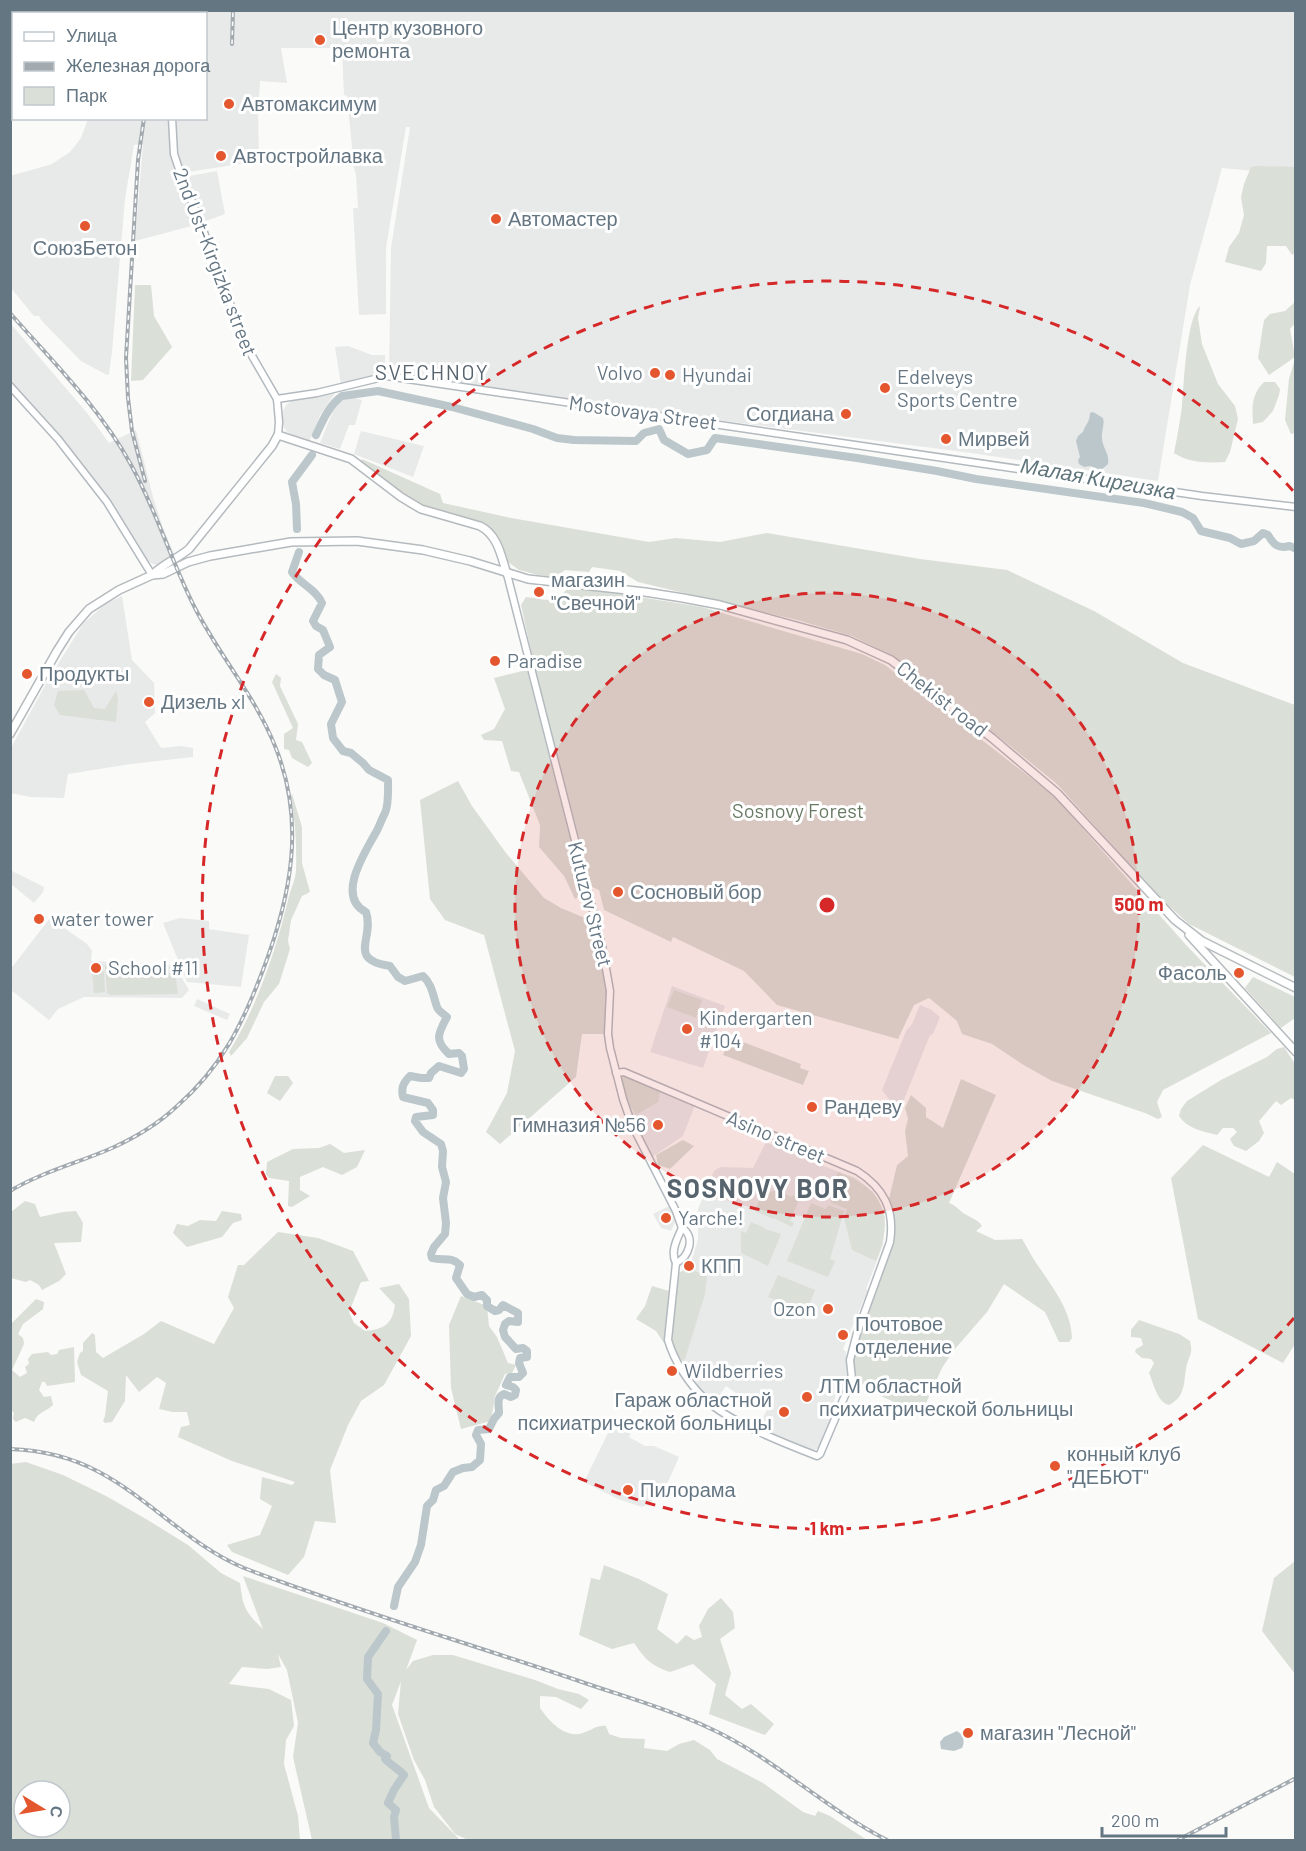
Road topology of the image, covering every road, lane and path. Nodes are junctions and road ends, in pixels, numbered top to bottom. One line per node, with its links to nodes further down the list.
1 (172, 120): 3 (street, 2nd Ust-Kirgizka street)
2 (10, 386): 9 (street)
3 (277, 399): 4 (street); 5 (street, Mostovaya Street)
4 (278, 435): 6 (main road); 8 (main road)
5 (1296, 507)
6 (196, 541): 7 (main road); 9 (main road)
7 (210, 556): 8 (main road, Chekist road); 9 (main road, Chekist road)
8 (507, 574): 11 (main road, Chekist road); 14 (street, Kutuzov Street)
9 (152, 575): 10 (main road)
10 (10, 734)
11 (1175, 920): 12 (main road, Chekist road); 13 (main road)
12 (1296, 988)
13 (1296, 1052)
14 (616, 1073): 15 (street, Kutuzov Street); 16 (street, Asino street)
15 (682, 1228): 16 (street); 16 (street)
16 (676, 1263)

